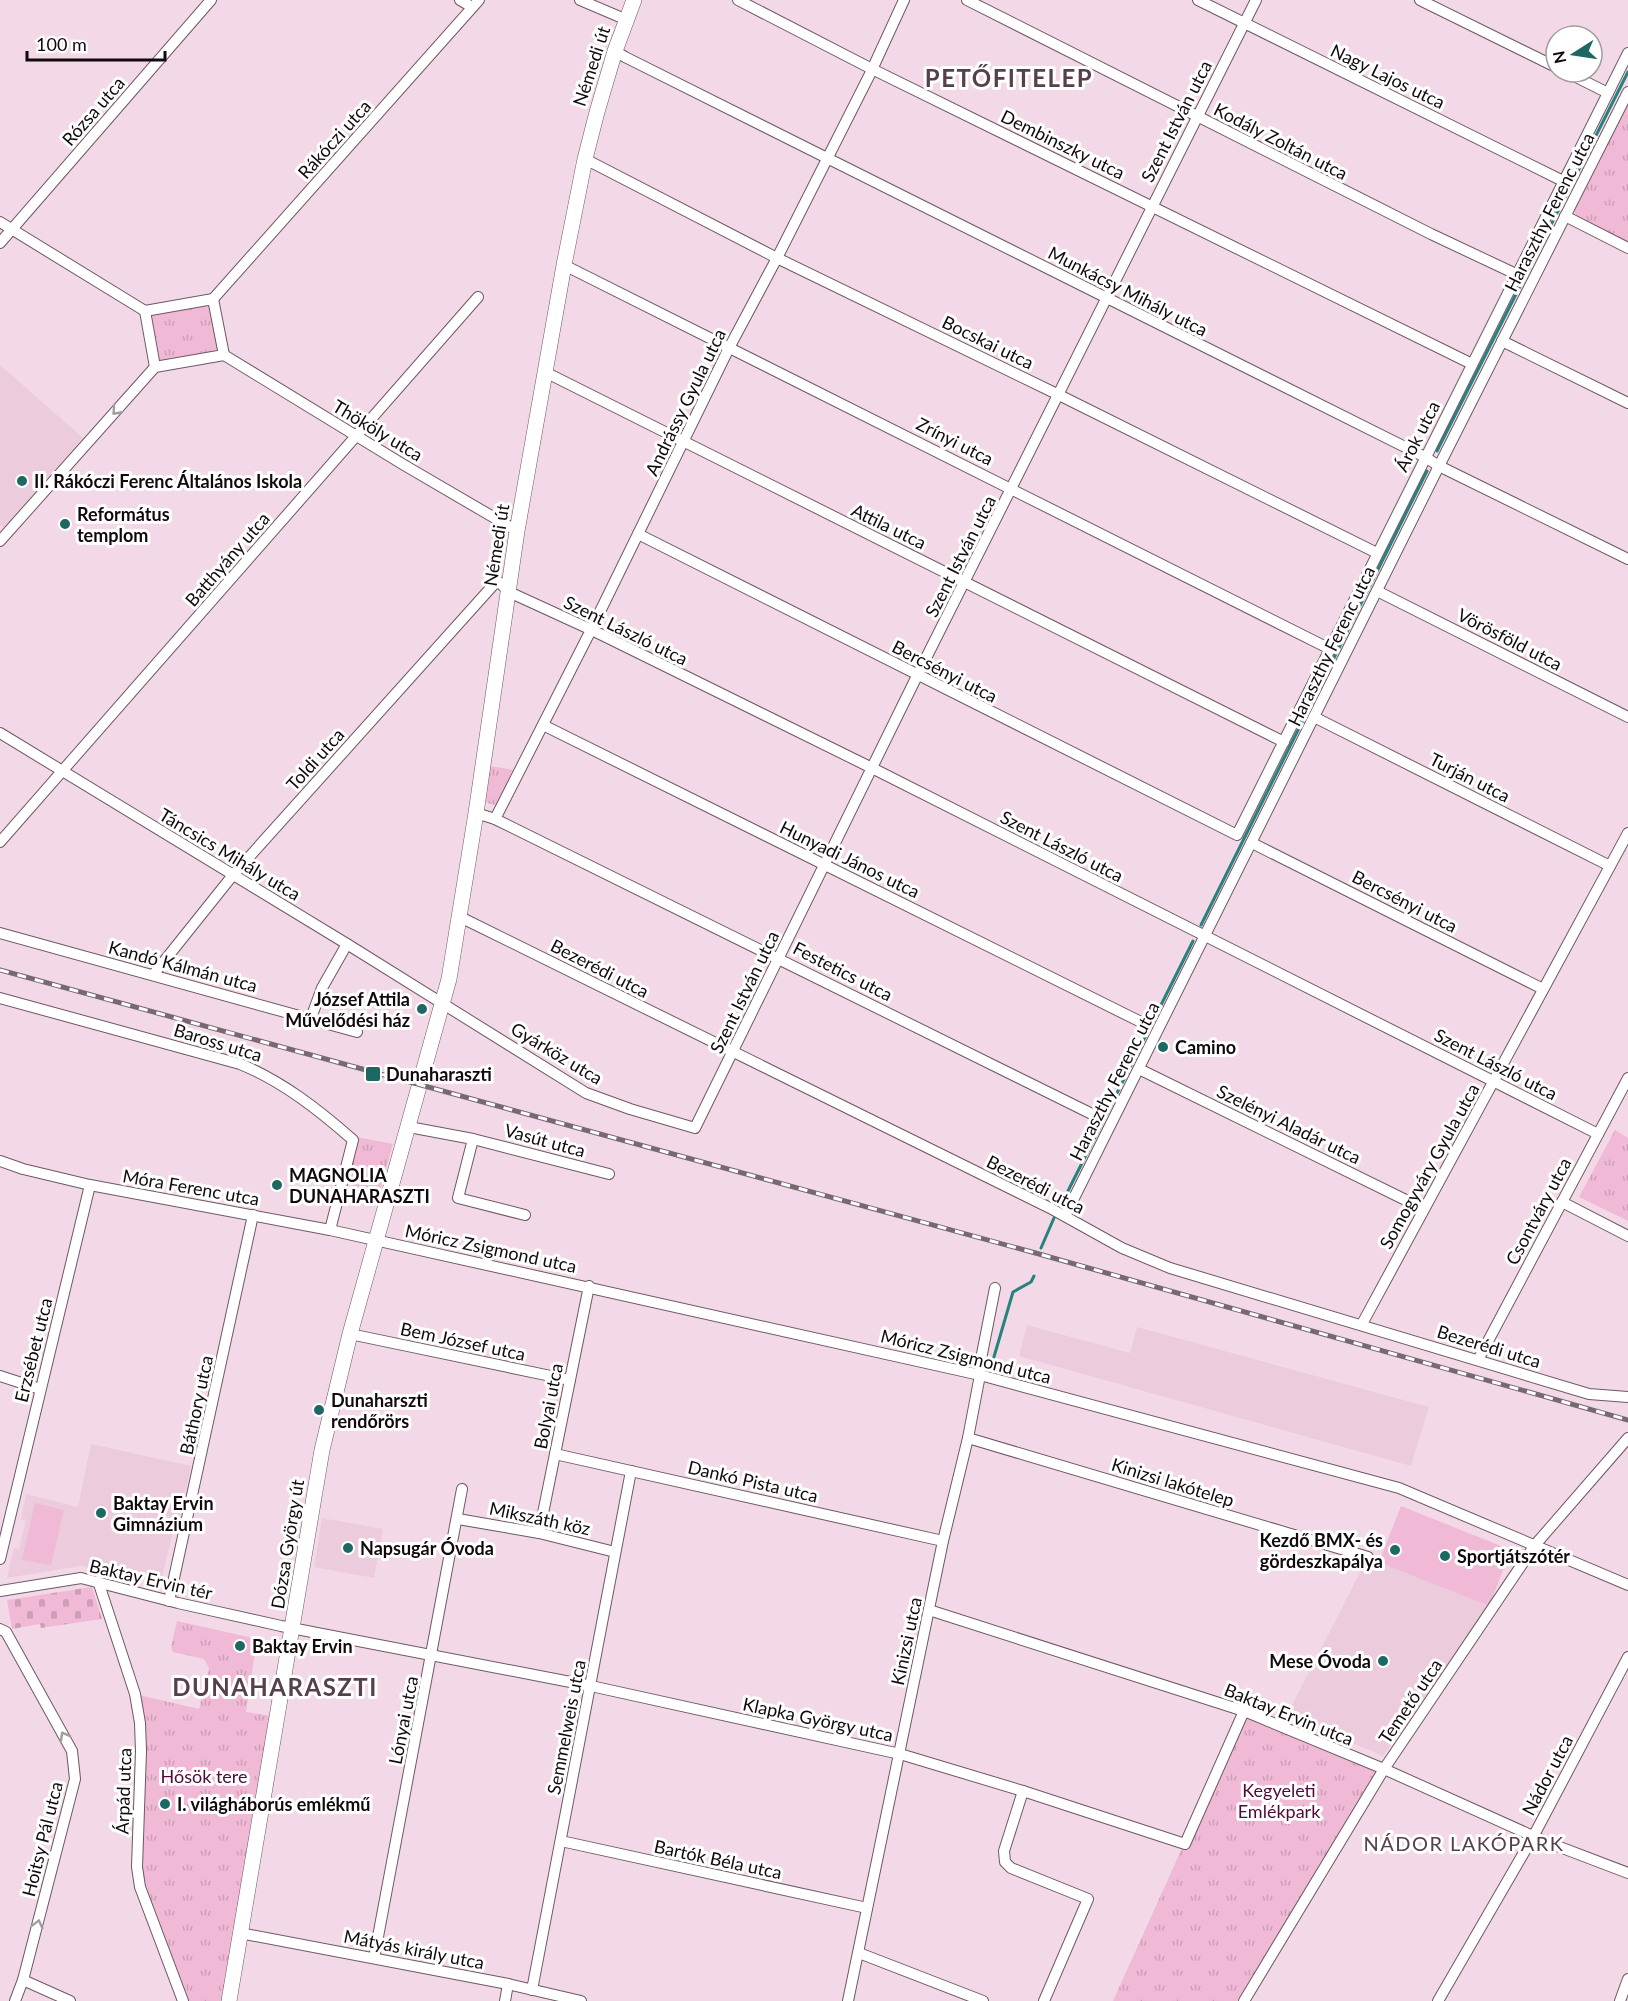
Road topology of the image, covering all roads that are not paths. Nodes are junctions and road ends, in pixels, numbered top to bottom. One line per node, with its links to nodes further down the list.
1 (211, 0): 28 (street, Rózsa utca)
2 (460, 0): 11 (street)
3 (580, 0): 12 (street)
4 (634, 0): 12 (main road, Némedi út)
5 (738, 0): 17 (street, Dembinszky utca)
6 (904, 0): 17 (street, Andrássy Gyula utca)
7 (967, 0): 21 (street, Kodály Zoltán utca)
8 (1198, 0): 13 (street, Nagy Lajos utca)
9 (1256, 0): 13 (street, Szent István utca)
10 (1420, 0): 16 (street)
11 (475, 4): 36 (street, Rákóczi utca)
12 (627, 20): 14 (main road, Némedi út)
13 (1244, 24): 21 (street, Szent István utca); 24 (street, Nagy Lajos utca)
14 (615, 51): 22 (main road, Némedi út); 23 (street, Munkácsy Mihály utca)
15 (1628, 53): 20 (street, Árok utca)
16 (1544, 61)
17 (872, 69): 23 (street, Andrássy Gyula utca); 25 (street, Dembinszky utca)
18 (1590, 84): 20 (street)
19 (1628, 92): 26 (street, Haraszthy Ferenc utca)
20 (1608, 93): 24 (street, Árok utca)
21 (1196, 117): 25 (street, Szent István utca); 33 (street, Kodály Zoltán utca)
22 (585, 159): 31 (street, Bocskai utca); 32 (main road, Némedi út)
23 (827, 160): 31 (street, Andrássy Gyula utca); 35 (street, Munkácsy Mihály utca)
24 (1563, 181): 33 (street, Árok utca)
25 (1152, 206): 35 (street, Szent István utca); 41 (street, Dembinszky utca)
26 (1565, 216): 30 (street); 38 (street, Haraszthy Ferenc utca)
27 (0, 222): 28 (street)
28 (12, 230): 29 (street, Rózsa utca); 37 (street)
29 (0, 243)
30 (1628, 248)
31 (777, 258): 39 (street, Andrássy Gyula utca); 44 (street, Bocskai utca)
32 (564, 265): 39 (street, Zrínyi utca); 43 (main road, Némedi út)
33 (1518, 275): 41 (street, Árok utca)
34 (478, 297): 46 (street, Batthyány utca)
35 (1107, 298): 44 (street, Szent István utca); 48 (street, Munkácsy Mihály utca)
36 (213, 299): 37 (street); 40 (street)
37 (145, 312): 42 (street)
38 (1502, 341): 45 (street); 49 (street, Haraszthy Ferenc utca)
39 (729, 348): 47 (street, Andrássy Gyula utca); 50 (street, Zrínyi utca)
40 (224, 355): 42 (street); 46 (street, Thököly utca)
41 (1472, 364): 48 (street, Árok utca)
42 (155, 367): 53 (street, one-way to 53)
43 (545, 372): 47 (street, Attila utca); 51 (main road, Némedi út)
44 (1059, 395): 50 (street, Szent István utca); 54 (street, Bocskai utca)
45 (1628, 403)
46 (356, 436): 51 (street, Thököly utca); 68 (street, Batthyány utca)
47 (683, 442): 52 (street, Andrássy Gyula utca); 56 (street, Attila utca)
48 (1425, 457): 49 (street, Munkácsy Mihály utca); 54 (street, Árok utca)
49 (1439, 466): 55 (street, Munkácsy Mihály utca); 57 (street, Haraszthy Ferenc utca)
50 (1012, 489): 56 (street, Szent István utca); 60 (street, Zrínyi utca)
51 (517, 531): 58 (main road, Némedi út)
52 (638, 534): 59 (street, Andrássy Gyula utca); 61 (street, Bercsényi utca)
53 (0, 541)
54 (1377, 553): 60 (street, Árok utca)
55 (1628, 559)
56 (965, 582): 61 (street, Szent István utca); 66 (street, Attila utca)
57 (1377, 591): 62 (street, Haraszthy Ferenc utca); 63 (street, Vörösföld utca)
58 (509, 592): 59 (street, Szent László utca); 69 (main road, Némedi út); 77 (street, Toldi utca)
59 (591, 630): 64 (street, Andrássy Gyula utca); 67 (street, Szent László utca)
60 (1330, 649): 66 (street, Árok utca)
61 (917, 676): 67 (street, Szent István utca); 72 (street, Bercsényi utca)
62 (1314, 717): 74 (street, Haraszthy Ferenc utca); 76 (street, Turján utca)
63 (1628, 717)
64 (543, 725): 70 (street, Andrássy Gyula utca); 75 (street, Hunyadi János utca)
65 (0, 733): 68 (street, Táncsics Mihály utca)
66 (1284, 742): 72 (street, Árok utca)
67 (872, 768): 75 (street, Szent István utca); 80 (street, Szent László utca)
68 (63, 771): 73 (street, Batthyány utca); 77 (street, Táncsics Mihály utca)
69 (476, 813): 70 (street, Festetics utca); 78 (main road, Némedi út)
70 (495, 819): 82 (street, Festetics utca)
71 (1628, 833): 76 (street, Somogyváry Gyula utca)
72 (1238, 835)
73 (0, 842)
74 (1251, 843): 80 (street, Haraszthy Ferenc utca); 84 (street, Bercsényi utca)
75 (824, 865): 82 (street, Szent István utca); 88 (street, Hunyadi János utca)
76 (1610, 866): 84 (street, Somogyváry Gyula utca)
77 (233, 875): 81 (street, Táncsics Mihály utca); 83 (street, Toldi utca)
78 (460, 917): 86 (main road, Némedi út); 90 (street, Bezerédi utca)
79 (0, 933): 83 (street, Kandó Kálmán utca)
80 (1205, 937): 91 (street, Haraszthy Ferenc utca); 93 (street, Szent László utca)
81 (347, 944): 86 (street, Táncsics Mihály utca); 87 (street)
82 (779, 958): 90 (street, Szent István utca); 95 (street, Festetics utca)
83 (153, 975): 87 (street, Kandó Kálmán utca)
84 (1543, 989): 93 (street, Somogyváry Gyula utca)
85 (0, 999): 108 (street, Baross utca)
86 (443, 1004): 94 (main road, Némedi út); 97 (street, Gyárköz utca)
87 (311, 1018): 89 (street, Kandó Kálmán utca)
88 (1143, 1023)
89 (357, 1032)
90 (733, 1053): 97 (street, Szent István utca); 107 (street, Bezerédi utca)
91 (1139, 1069): 104 (street, Szelényi Aladár utca); 107 (street, Haraszthy Ferenc utca)
92 (1628, 1078): 98 (street, Csontváry utca)
93 (1494, 1081): 98 (street, Szent László utca); 104 (street, Somogyváry Gyula utca)
94 (416, 1100): 96 (main road, Dózsa György út)
95 (1096, 1116)
96 (409, 1127): 99 (street, Vasút utca); 110 (main road, Dózsa György út)
97 (695, 1128)
98 (1598, 1134): 103 (street, Csontváry utca)
99 (473, 1139): 101 (street, Vasút utca); 106 (street)
100 (0, 1161): 102 (street, Móra Ferenc utca)
101 (609, 1174)
102 (90, 1185): 105 (street, Móra Ferenc utca); 119 (street, Erzsébet utca)
103 (1562, 1202): 109 (street); 115 (street, Csontváry utca)
104 (1424, 1209): 113 (street, Somogyváry Gyula utca)
105 (253, 1215): 108 (street, Móra Ferenc utca); 136 (street, Báthory utca)
106 (525, 1215)
107 (1065, 1216): 113 (street, Bezerédi utca)
108 (330, 1230): 110 (street, Móra Ferenc utca)
109 (1628, 1236)
110 (377, 1240): 111 (street, Móricz Zsigmond utca); 114 (main road, Dózsa György út)
111 (589, 1287): 116 (street, Móricz Zsigmond utca); 118 (street, Bolyai utca)
112 (995, 1288): 116 (street, Kinizsi utca)
113 (1362, 1324): 115 (street, Bezerédi utca)
114 (350, 1334): 118 (street, Bem József utca); 139 (main road, Dózsa György út)
115 (1478, 1360): 120 (street, Bezerédi utca)
116 (980, 1375): 121 (street, Kinizsi utca); 129 (street, Móricz Zsigmond utca)
117 (0, 1376): 119 (street)
118 (570, 1380): 123 (street, Bolyai utca)
119 (40, 1389): 132 (street, Erzsébet utca)
120 (1628, 1397)
121 (968, 1438): 128 (street, Kinizsi utca); 131 (street, Kinizsi lakótelep)
122 (1628, 1438): 129 (street, Temető utca)
123 (555, 1454): 124 (street, Dankó Pista utca); 127 (street, Bolyai utca)
124 (631, 1471): 128 (street, Dankó Pista utca); 130 (street, Semmelweis utca)
125 (462, 1489): 126 (street, Lónyai utca)
126 (458, 1519): 127 (street, Mikszáth köz); 140 (street, Lónyai utca)
127 (539, 1533): 130 (street, Mikszáth köz)
128 (944, 1541): 137 (street, Kinizsi utca)
129 (1535, 1545): 134 (street, Móricz Zsigmond utca); 145 (street, Temető utca)
130 (615, 1552): 142 (street, Semmelweis utca)
131 (1368, 1557)
132 (0, 1559)
133 (98, 1581): 135 (street, Baktay Ervin tér); 136 (street, Baktay Ervin tér); 160 (street, Árpád utca)
134 (1628, 1585)
135 (0, 1591)
136 (169, 1601): 139 (street, Baktay Ervin tér)
137 (929, 1610): 143 (street, Baktay Ervin utca); 144 (street, Kinizsi utca)
138 (0, 1629): 155 (street, Hoitsy Pál utca, one-way to 138)
139 (293, 1629): 140 (street, Klapka György utca); 151 (main road, Dózsa György út)
140 (432, 1655): 142 (street, Klapka György utca); 153 (street, Lónyai utca)
141 (1628, 1657): 147 (street, Nádor utca)
142 (591, 1686): 144 (street, Klapka György utca); 148 (street, Semmelweis utca)
143 (1244, 1711): 145 (street, Baktay Ervin utca); 146 (street, Klapka György utca)
144 (900, 1754): 146 (street, Klapka György utca); 150 (street, Kinizsi utca)
145 (1384, 1769): 147 (street, Baktay Ervin utca); 167 (street, Temető utca)
146 (1023, 1791): 166 (street)
147 (1533, 1837): 149 (street, Baktay Ervin utca); 168 (street, Nádor utca)
148 (561, 1841): 150 (street, Bartók Béla utca); 157 (street, Semmelweis utca)
149 (1628, 1873)
150 (867, 1908): 152 (street, Kinizsi utca)
151 (240, 1933): 153 (street, Mátyás király utca); 161 (main road, Dózsa György út)
152 (859, 1953): 164 (street, Kinizsi utca); 165 (street)
153 (374, 1958): 156 (street, Mátyás király utca)
154 (1628, 1979): 169 (street)
155 (23, 1980): 158 (street, Hoitsy Pál utca); 159 (street)
156 (508, 1984): 157 (street, Mátyás király utca); 162 (street)
157 (532, 1990): 163 (street, Mátyás király utca)
158 (15, 2001)
159 (70, 2001)
160 (183, 2001)
161 (230, 2001)
162 (504, 2001)
163 (581, 2001)
164 (848, 2001)
165 (983, 2001)
166 (1044, 2001)
167 (1244, 2001)
168 (1438, 2001)
169 (1620, 2001)

